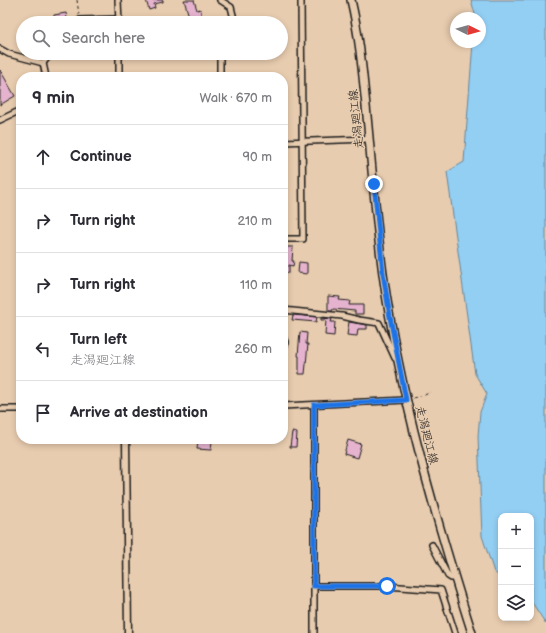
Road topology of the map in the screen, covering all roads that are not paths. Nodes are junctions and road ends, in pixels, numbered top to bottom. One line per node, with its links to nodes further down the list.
1 (118, 0): 5 (street)
2 (220, 0): 6 (street)
3 (301, 0): 20 (street)
4 (351, 0): 19 (main road, 走潟廻江線)
5 (119, 16)
6 (233, 16)
7 (0, 49): 8 (street)
8 (16, 56)
9 (32, 60): 13 (street)
10 (45, 60): 13 (street)
11 (119, 60): 15 (street)
12 (220, 60): 16 (street)
13 (43, 63): 14 (street)
14 (45, 72)
15 (120, 72)
16 (220, 72)
17 (16, 112): 18 (street)
18 (0, 120)
19 (369, 139): 20 (street); 24 (main road, 走潟廻江線)
20 (303, 141): 21 (street); 22 (street)
21 (288, 142)
22 (288, 240)
23 (288, 311): 24 (street)
24 (399, 365): 25 (main road, 走潟廻江線)
25 (406, 400): 26 (street); 32 (main road, 走潟廻江線)
26 (314, 405): 27 (street); 33 (street)
27 (288, 406)
28 (0, 409): 29 (street)
29 (16, 409)
30 (126, 444): 34 (street)
31 (432, 545): 32 (street)
32 (455, 578): 37 (main road, 走潟廻江線)
33 (314, 586): 35 (street); 36 (street)
34 (128, 633)
35 (314, 633)
36 (455, 633)
37 (472, 633)

